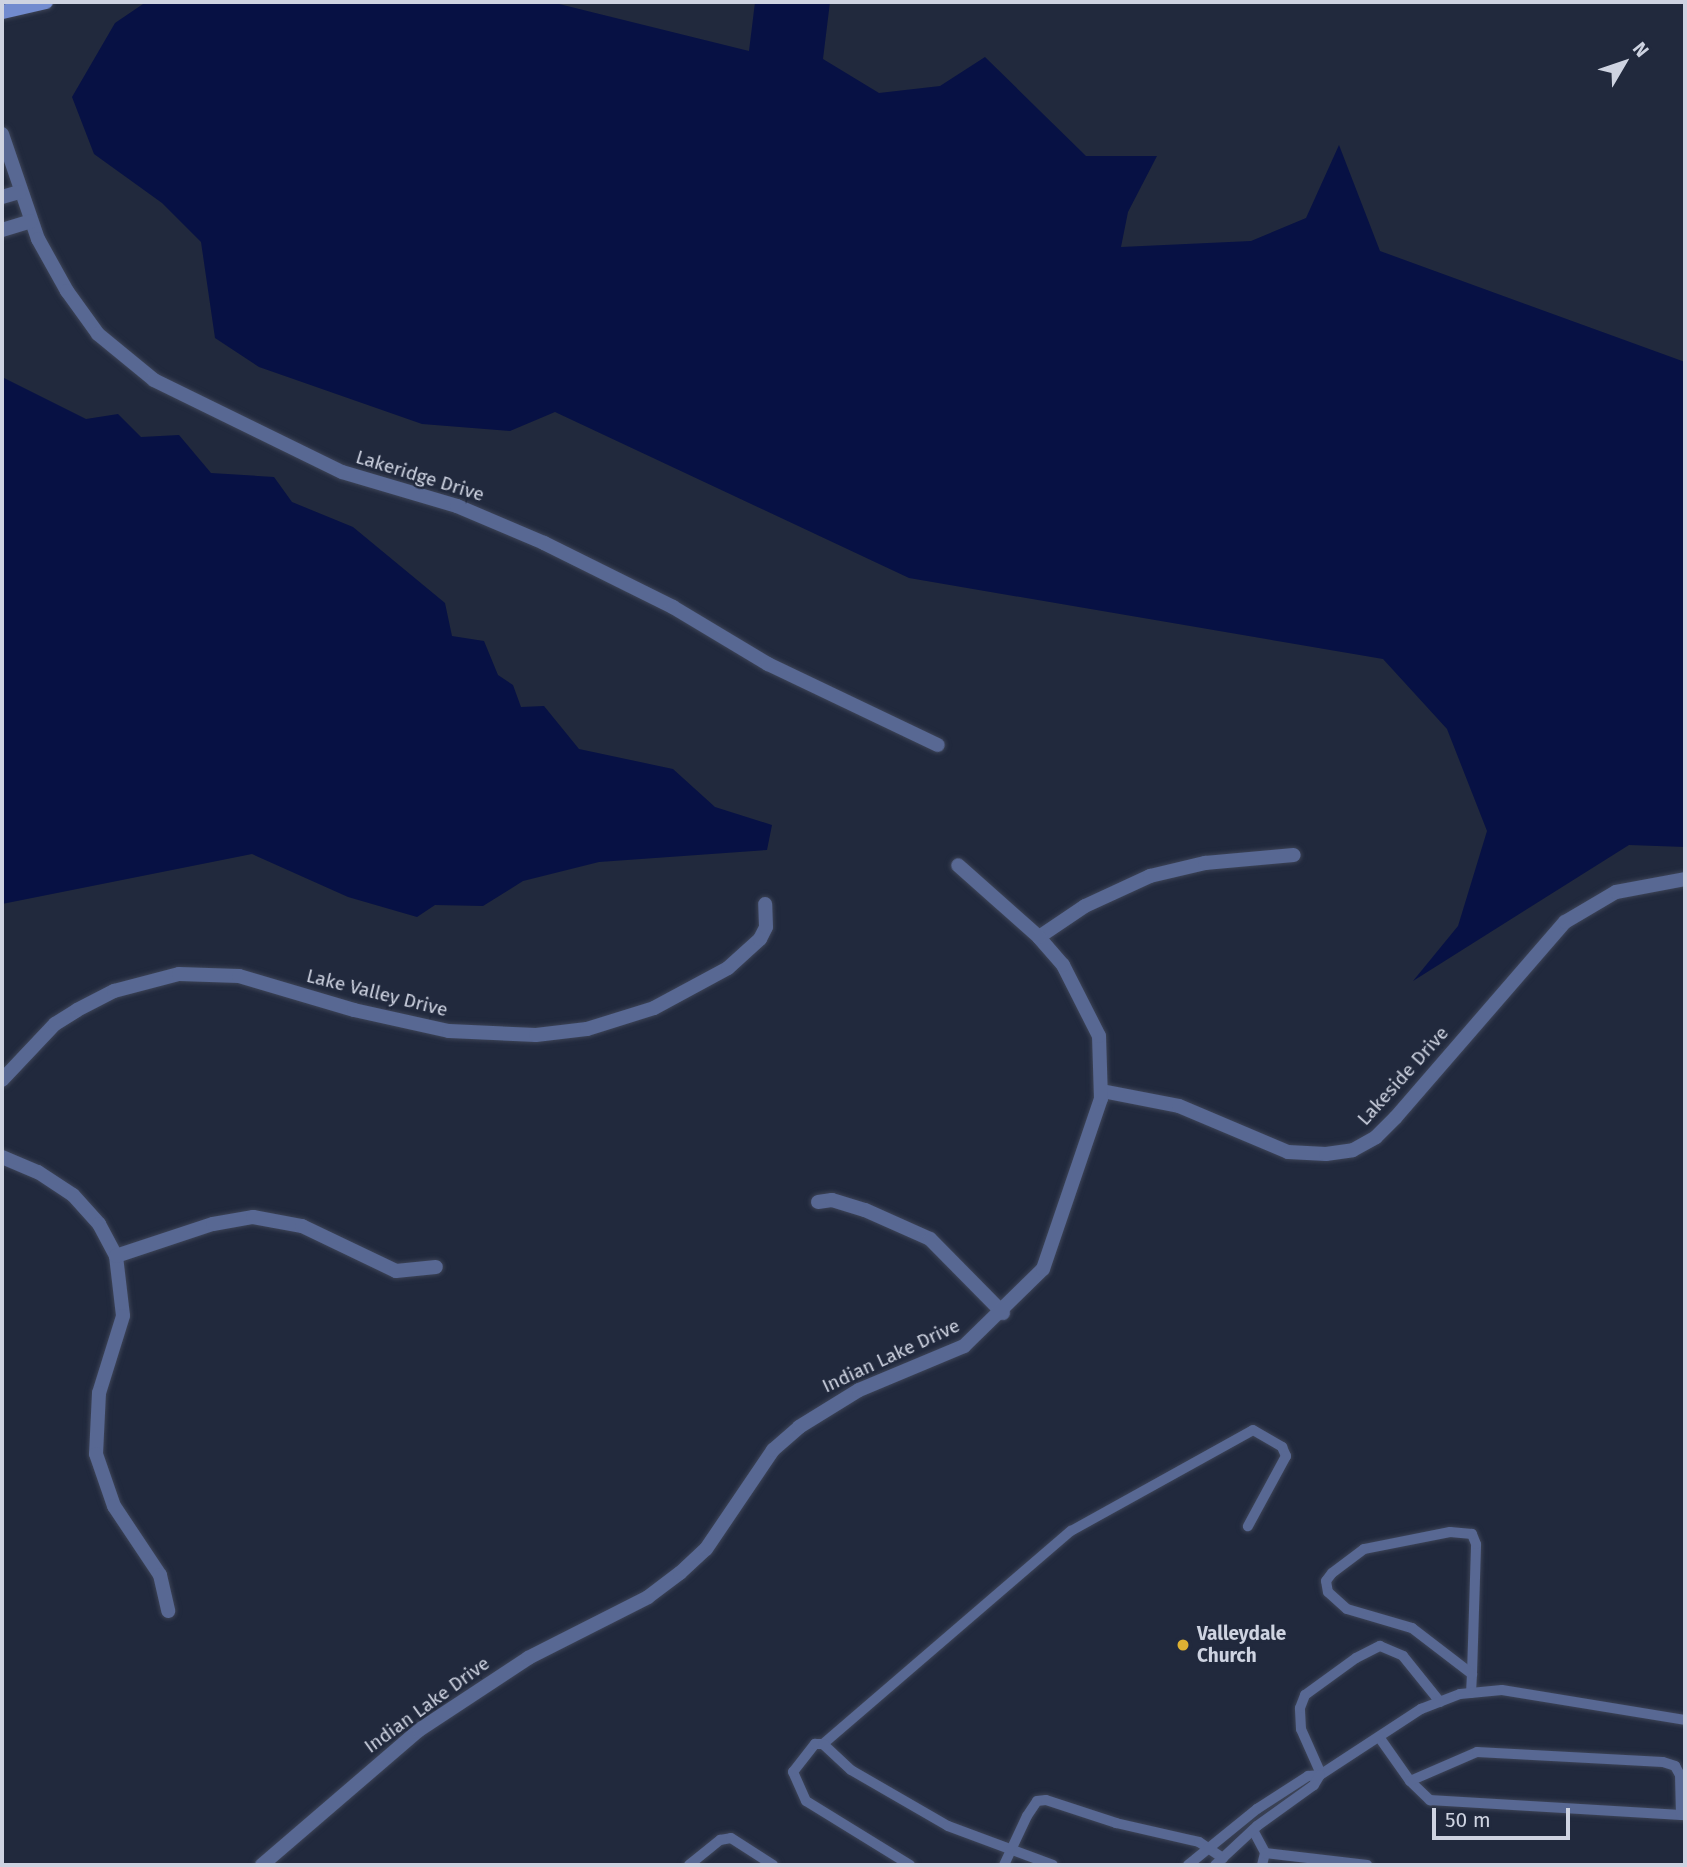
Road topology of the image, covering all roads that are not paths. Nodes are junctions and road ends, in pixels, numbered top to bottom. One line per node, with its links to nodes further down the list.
1 (46, 2): 2 (street)
2 (2, 12)
3 (2, 134): 4 (street, Lakeridge Drive)
4 (19, 192): 5 (street); 6 (street, Lakeridge Drive)
5 (2, 197)
6 (31, 221): 7 (street); 8 (street, Lakeridge Drive)
7 (2, 229)
8 (938, 745)
9 (1294, 855): 13 (street)
10 (958, 865): 13 (street, Indian Lake Drive)
11 (1685, 879): 15 (street, Lakeside Drive)
12 (765, 904): 14 (street, Lake Valley Drive)
13 (1039, 937): 15 (street, Indian Lake Drive)
14 (2, 1080)
15 (1102, 1091): 20 (street, Indian Lake Drive)
16 (2, 1157): 18 (street)
17 (818, 1202): 20 (street)
18 (116, 1256): 19 (street); 22 (street)
19 (436, 1268)
20 (1003, 1313): 37 (street, Indian Lake Drive)
21 (1248, 1526): 28 (lane)
22 (168, 1611)
23 (1472, 1674): 23 (lane); 24 (lane)
24 (1471, 1693): 25 (lane); 26 (lane)
25 (1440, 1702): 27 (lane); 29 (lane)
26 (1685, 1720)
27 (1379, 1737): 29 (lane); 30 (lane)
28 (823, 1744): 34 (lane); 40 (lane)
29 (1320, 1775): 32 (lane); 33 (lane)
30 (1410, 1781): 31 (lane); 31 (lane)
31 (1683, 1815)
32 (1253, 1830): 35 (lane); 36 (lane)
33 (1208, 1847): 34 (lane); 36 (lane); 43 (lane)
34 (1009, 1851): 41 (lane); 42 (lane)
35 (1265, 1853): 44 (lane); 45 (lane)
36 (1219, 1862)
37 (262, 1865)
38 (689, 1865): 39 (lane)
39 (773, 1865)
40 (910, 1865)
41 (1004, 1865)
42 (1053, 1865)
43 (1188, 1865)
44 (1262, 1865)
45 (1367, 1865)

